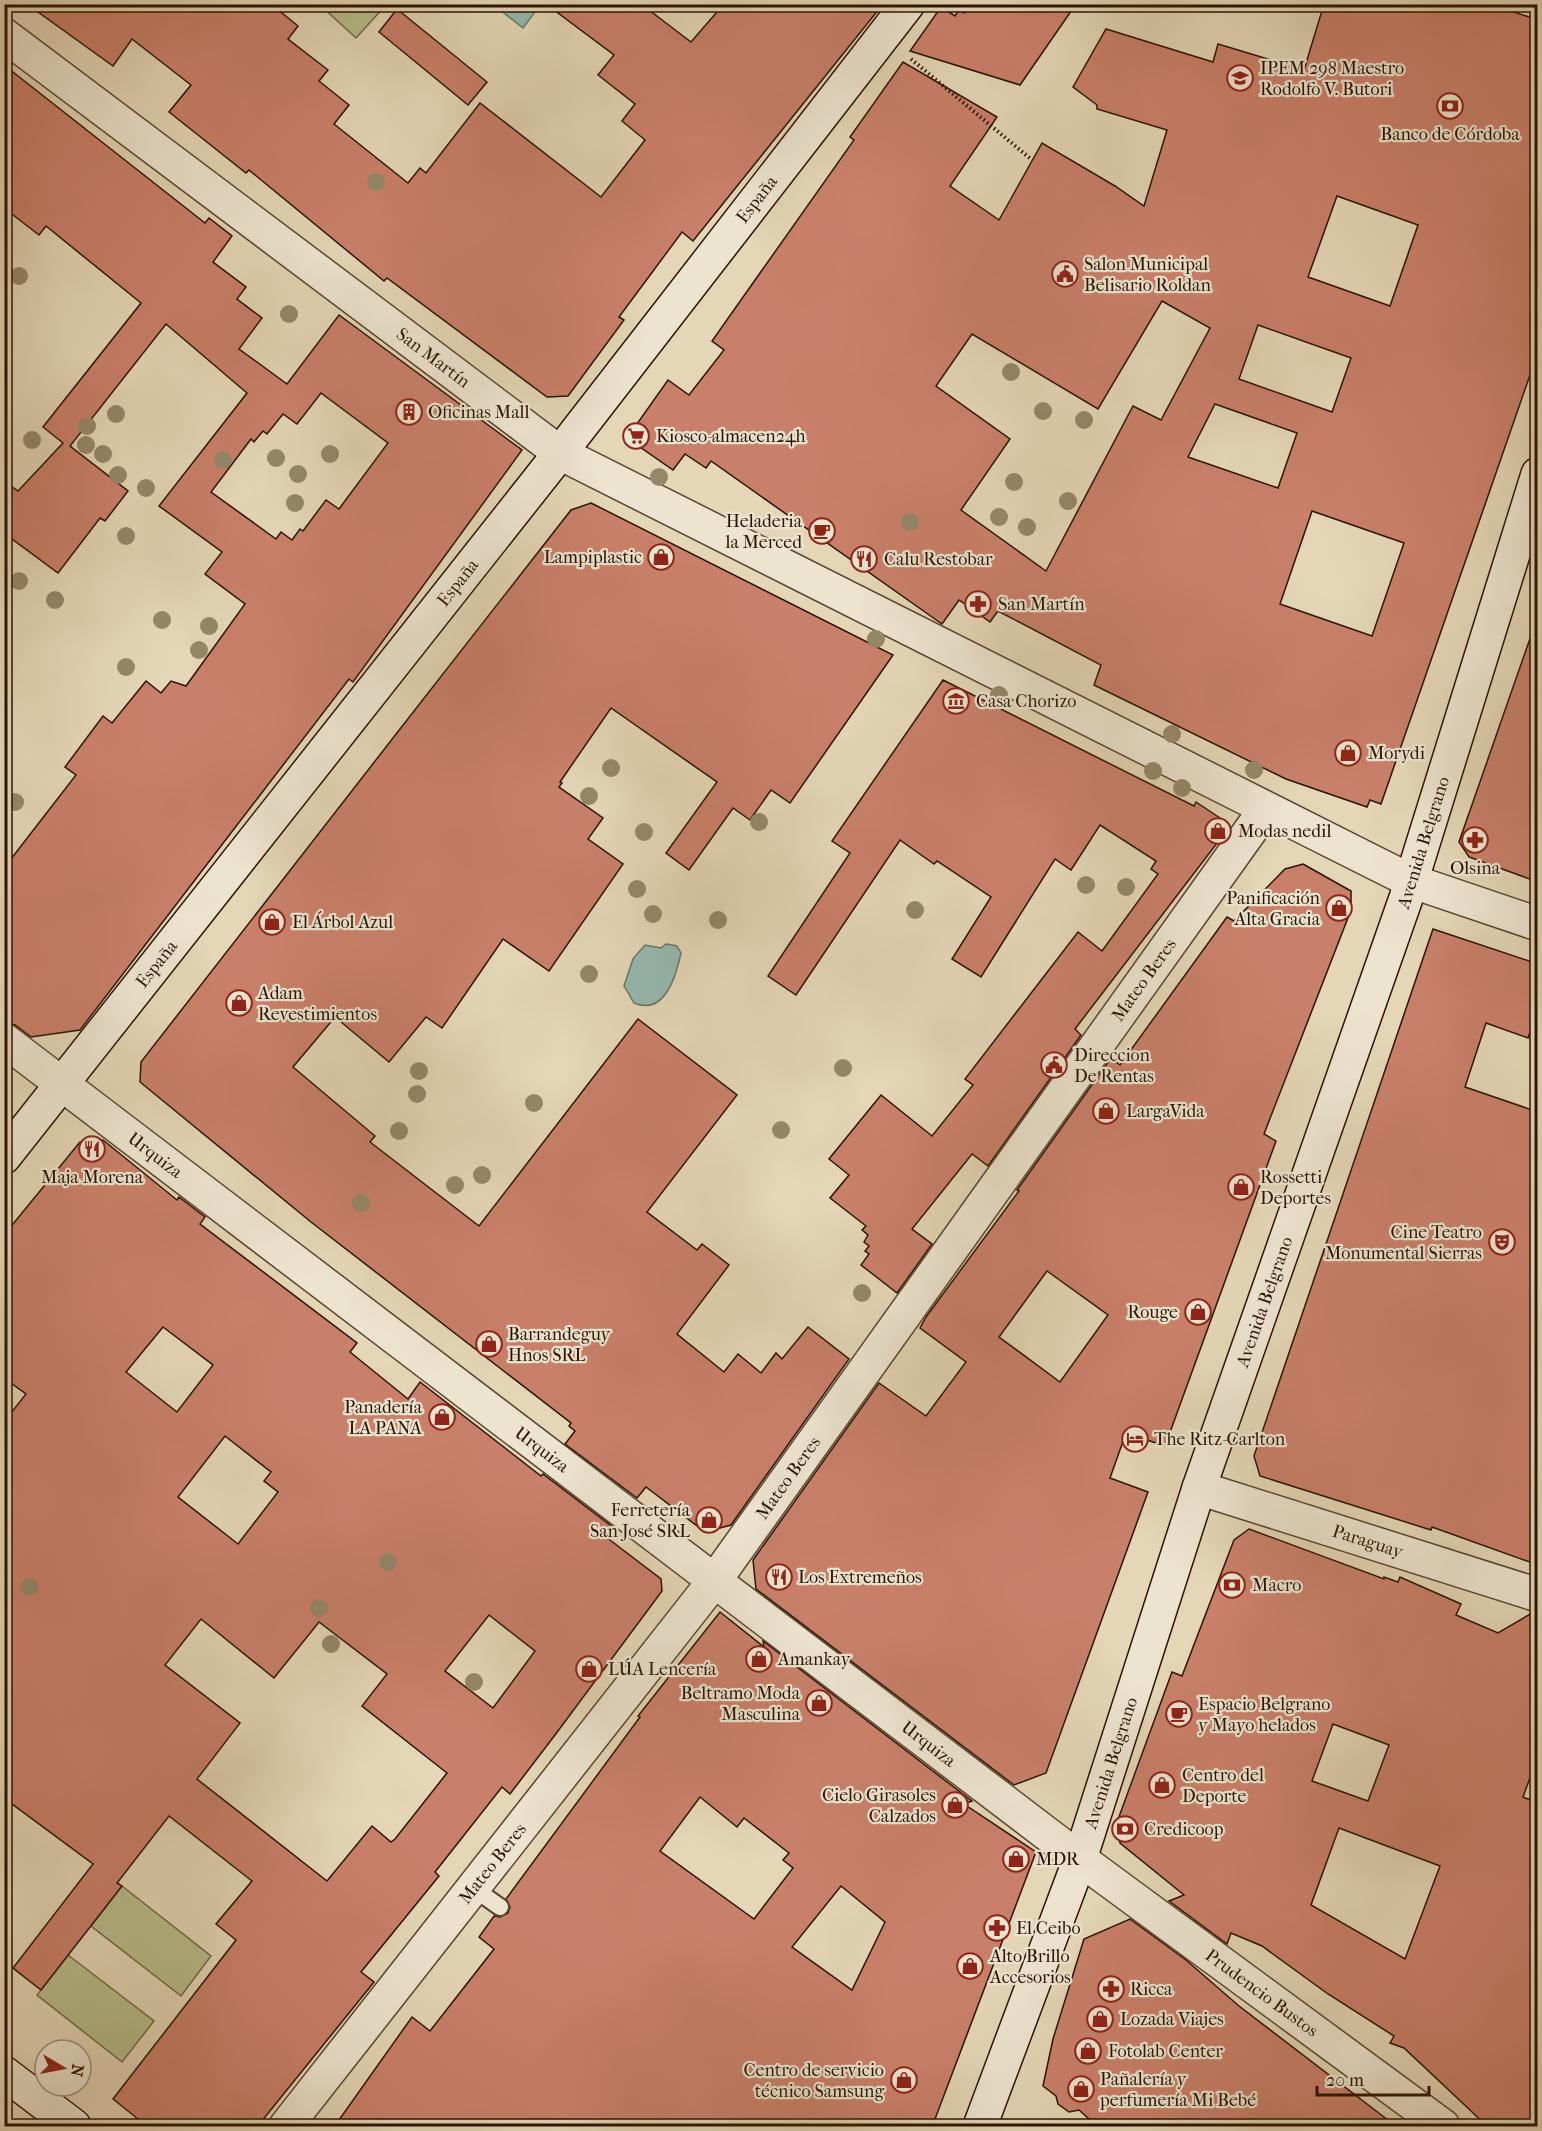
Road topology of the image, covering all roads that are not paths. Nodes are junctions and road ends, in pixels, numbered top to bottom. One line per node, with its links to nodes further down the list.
1 (908, 4): 3 (street, España)
2 (4, 35): 3 (street, San Martín)
3 (560, 453): 5 (street, San Martín); 9 (street, España)
4 (1538, 474): 6 (street, Avenida Belgrano)
5 (1265, 810): 6 (street, San Martín); 12 (street, Mateo Beres)
6 (1411, 881): 7 (street, San Martín); 11 (street, Avenida Belgrano)
7 (1538, 924)
8 (4, 1040): 9 (street, Urquiza)
9 (64, 1085): 10 (street, España); 12 (street, Urquiza)
10 (4, 1157)
11 (1199, 1488): 13 (street, Paraguay); 14 (street, Avenida Belgrano)
12 (715, 1580): 14 (street, Urquiza); 15 (street, Mateo Beres)
13 (1538, 1595)
14 (1080, 1859): 20 (street, Avenida Belgrano); 21 (street, Prudencio Bustos)
15 (473, 1888): 16 (lane); 19 (street, Mateo Beres)
16 (500, 1908)
17 (4, 2073): 18 (street)
18 (74, 2127)
19 (286, 2127)
20 (980, 2127)
21 (1443, 2127)

